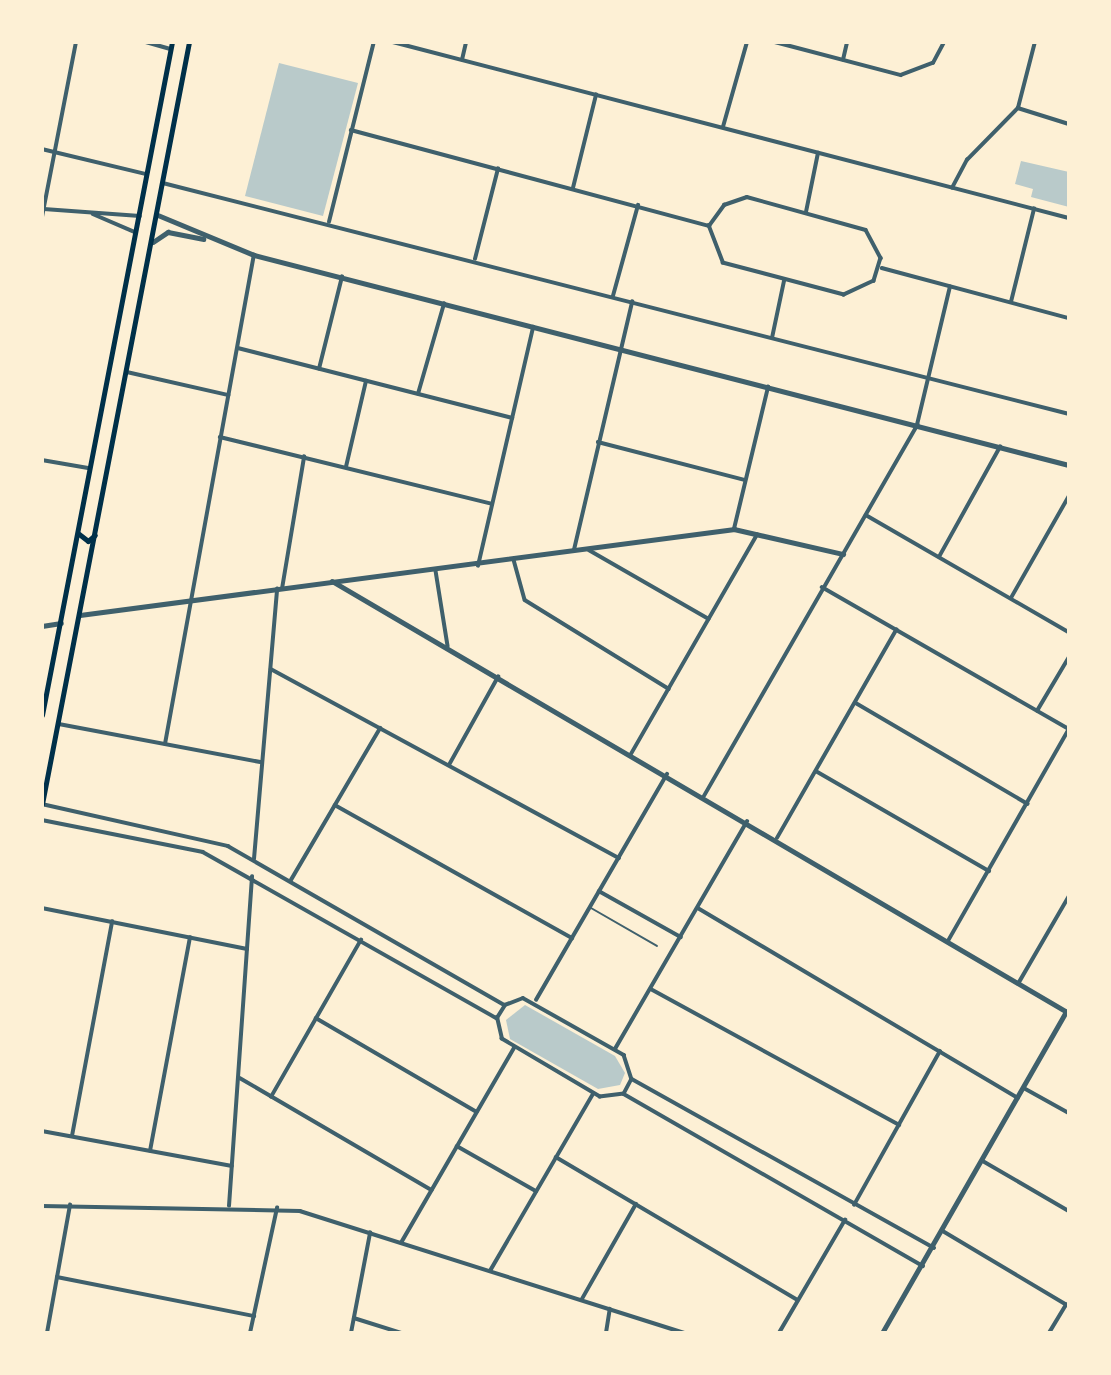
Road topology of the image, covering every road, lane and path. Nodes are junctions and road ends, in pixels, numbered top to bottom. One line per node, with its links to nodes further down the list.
1 (76, 42): 21 (street)
2 (146, 42): 12 (street)
3 (189, 42): 25 (main road)
4 (374, 42): 19 (street)
5 (393, 42): 13 (street)
6 (466, 42): 13 (street)
7 (747, 42): 18 (street)
8 (775, 42): 14 (street)
9 (847, 42): 14 (street)
10 (944, 42): 14 (street)
11 (1035, 42): 16 (street)
12 (171, 45): 24 (main road)
13 (461, 60): 15 (street)
14 (843, 60)
15 (596, 94): 18 (street); 26 (street)
16 (1018, 108): 17 (street); 27 (street)
17 (1069, 124)
18 (723, 127): 22 (street)
19 (351, 130): 23 (street); 37 (street)
20 (42, 149): 21 (street)
21 (55, 152): 24 (street); 29 (street)
22 (818, 153): 27 (street); 31 (street)
23 (498, 169): 26 (street); 43 (street)
24 (149, 175): 34 (main road)
25 (163, 183): 33 (main road); 37 (street)
26 (573, 188): 28 (street)
27 (952, 188): 30 (street)
28 (638, 205): 38 (street); 48 (street)
29 (43, 209): 32 (street); 35 (street)
30 (1034, 209): 36 (street); 50 (street)
31 (806, 212): 38 (street); 44 (street)
32 (93, 214): 34 (street); 39 (street)
33 (158, 215): 40 (main road); 41 (street)
34 (140, 216): 39 (main road)
35 (42, 217)
36 (1069, 218)
37 (329, 222): 43 (street)
38 (709, 226): 46 (street)
39 (137, 233): 73 (main road)
40 (153, 242): 41 (street); 58 (main road)
41 (214, 242): 42 (street)
42 (254, 255): 45 (street); 55 (street)
43 (474, 260): 48 (street)
44 (881, 268): 46 (street); 47 (street)
45 (342, 277): 51 (street); 57 (street)
46 (784, 281): 54 (street)
47 (950, 287): 50 (street); 59 (street)
48 (613, 296): 49 (street)
49 (632, 301): 54 (street); 56 (street)
50 (1011, 303): 52 (street)
51 (444, 304): 53 (street); 62 (street)
52 (1069, 318)
53 (533, 327): 56 (street); 65 (street)
54 (772, 338): 59 (street)
55 (237, 348): 57 (street); 63 (street)
56 (620, 349): 61 (street); 68 (street)
57 (319, 369): 60 (street)
58 (127, 372): 63 (street); 81 (main road)
59 (928, 378): 64 (street); 66 (street)
60 (366, 381): 62 (street); 74 (street)
61 (768, 387): 66 (street); 75 (street)
62 (418, 394): 65 (street)
63 (228, 395): 67 (street)
64 (1069, 414)
65 (512, 418): 77 (street)
66 (917, 425): 69 (street); 78 (street)
67 (220, 437): 70 (street); 96 (street)
68 (598, 442): 75 (street); 84 (street)
69 (1000, 447): 72 (street); 86 (street)
70 (304, 457): 74 (street); 94 (street)
71 (42, 460): 73 (street)
72 (1069, 465)
73 (91, 468): 80 (main road)
74 (346, 468): 77 (street)
75 (745, 480): 79 (street)
76 (1069, 496): 95 (street)
77 (492, 504): 90 (street)
78 (866, 515): 85 (street); 86 (street)
79 (734, 529): 82 (street); 83 (street)
80 (79, 531): 81 (main road); 87 (main road)
81 (96, 533): 89 (main road)
82 (757, 535): 85 (street); 98 (street)
83 (589, 550): 84 (street); 98 (street)
84 (573, 552): 88 (street)
85 (843, 554): 93 (street)
86 (939, 557): 95 (street)
87 (73, 561): 89 (main road); 99 (main road)
88 (514, 561): 90 (street); 107 (street)
89 (90, 564): 97 (main road)
90 (478, 566): 91 (street)
91 (436, 571): 92 (street); 103 (street)
92 (332, 581): 94 (street); 103 (street)
93 (822, 587): 101 (street); 120 (street)
94 (280, 589): 96 (street); 105 (street)
95 (1011, 598): 102 (street)
96 (190, 601): 97 (street); 114 (street)
97 (80, 615): 111 (main road)
98 (709, 619): 107 (street)
99 (62, 623): 100 (street); 110 (main road)
100 (42, 626)
101 (896, 630): 108 (street); 109 (street)
102 (1069, 632)
103 (447, 646): 106 (street)
104 (1069, 657): 109 (street)
105 (271, 669): 112 (street); 116 (street)
106 (498, 677): 115 (street); 117 (street)
107 (669, 688): 115 (street)
108 (856, 703): 118 (street); 122 (street)
109 (1037, 711): 113 (street)
110 (42, 716)
111 (59, 724): 114 (street); 121 (main road)
112 (380, 728): 117 (street); 123 (street)
113 (1069, 729): 122 (street)
114 (165, 744): 116 (street)
115 (631, 754): 119 (street)
116 (261, 762): 128 (street)
117 (449, 765): 127 (street)
118 (816, 771): 126 (street); 129 (street)
119 (667, 774): 120 (street); 127 (street)
120 (704, 796): 125 (street)
121 (42, 804): 128 (street)
122 (1028, 804): 129 (street)
123 (335, 805): 131 (street); 142 (street)
124 (42, 820): 130 (street)
125 (747, 821): 126 (street); 136 (street)
126 (777, 838): 144 (street)
127 (618, 858): 132 (street)
128 (254, 860): 131 (street)
129 (989, 871): 144 (street)
130 (252, 877): 143 (street); 146 (street)
131 (291, 880): 150 (street)
132 (599, 891): 134 (street); 141 (street)
133 (1069, 896): 137 (street)
134 (590, 907): 142 (street); 145 (lane)
135 (42, 908): 139 (street)
136 (698, 908): 141 (street); 156 (street)
137 (1061, 910): 138 (street); 147 (street)
138 (1069, 914)
139 (112, 922): 140 (street); 168 (street)
140 (190, 937): 146 (street); 170 (street)
141 (681, 937): 148 (street)
142 (572, 938): 149 (street)
143 (361, 940): 152 (street); 153 (street)
144 (948, 941): 147 (street)
145 (657, 946)
146 (247, 949): 157 (street)
147 (1018, 984): 151 (street)
148 (651, 989): 155 (street); 166 (street)
149 (536, 1000): 150 (street); 155 (street)
150 (505, 1005): 153 (street)
151 (1068, 1013): 159 (street)
152 (316, 1018): 162 (street); 164 (street)
153 (497, 1018): 154 (street)
154 (514, 1048): 160 (street); 164 (street)
155 (615, 1049): 158 (street)
156 (940, 1051): 163 (street); 166 (street)
157 (239, 1078): 162 (street); 173 (street)
158 (632, 1079): 161 (street); 179 (street)
159 (1024, 1088): 163 (street); 165 (street)
160 (593, 1094): 161 (street); 171 (street)
161 (624, 1094): 183 (street)
162 (271, 1097): 174 (street)
163 (1018, 1098): 172 (street)
164 (477, 1112): 169 (street)
165 (1069, 1114)
166 (899, 1125): 179 (street)
167 (42, 1131): 168 (street)
168 (72, 1136): 170 (street)
169 (457, 1146): 174 (street); 175 (street)
170 (150, 1151): 173 (street)
171 (556, 1157): 175 (street); 176 (street)
172 (983, 1161): 182 (street); 184 (street)
173 (232, 1166): 180 (street)
174 (432, 1190): 186 (street)
175 (536, 1191): 189 (street)
176 (636, 1204): 191 (street); 192 (street)
177 (70, 1205): 178 (street); 180 (street); 190 (street)
178 (42, 1206)
179 (854, 1206): 187 (street)
180 (229, 1207): 181 (street)
181 (277, 1208): 185 (street); 195 (street)
182 (1069, 1211)
183 (845, 1220): 188 (street); 192 (street)
184 (943, 1231): 187 (street); 193 (street)
185 (370, 1233): 186 (street); 196 (street)
186 (401, 1243): 189 (street)
187 (933, 1248): 188 (street)
188 (923, 1266): 204 (street)
189 (489, 1271): 191 (street)
190 (57, 1277): 195 (street); 197 (street)
191 (581, 1300): 194 (street)
192 (798, 1300): 203 (street)
193 (1068, 1305): 205 (street)
194 (610, 1310): 201 (street); 202 (street)
195 (254, 1316): 198 (street)
196 (354, 1318): 199 (street); 200 (street)
197 (47, 1333)
198 (250, 1333)
199 (351, 1333)
200 (402, 1333)
201 (606, 1333)
202 (684, 1333)
203 (779, 1333)
204 (882, 1333)
205 (1049, 1333)

